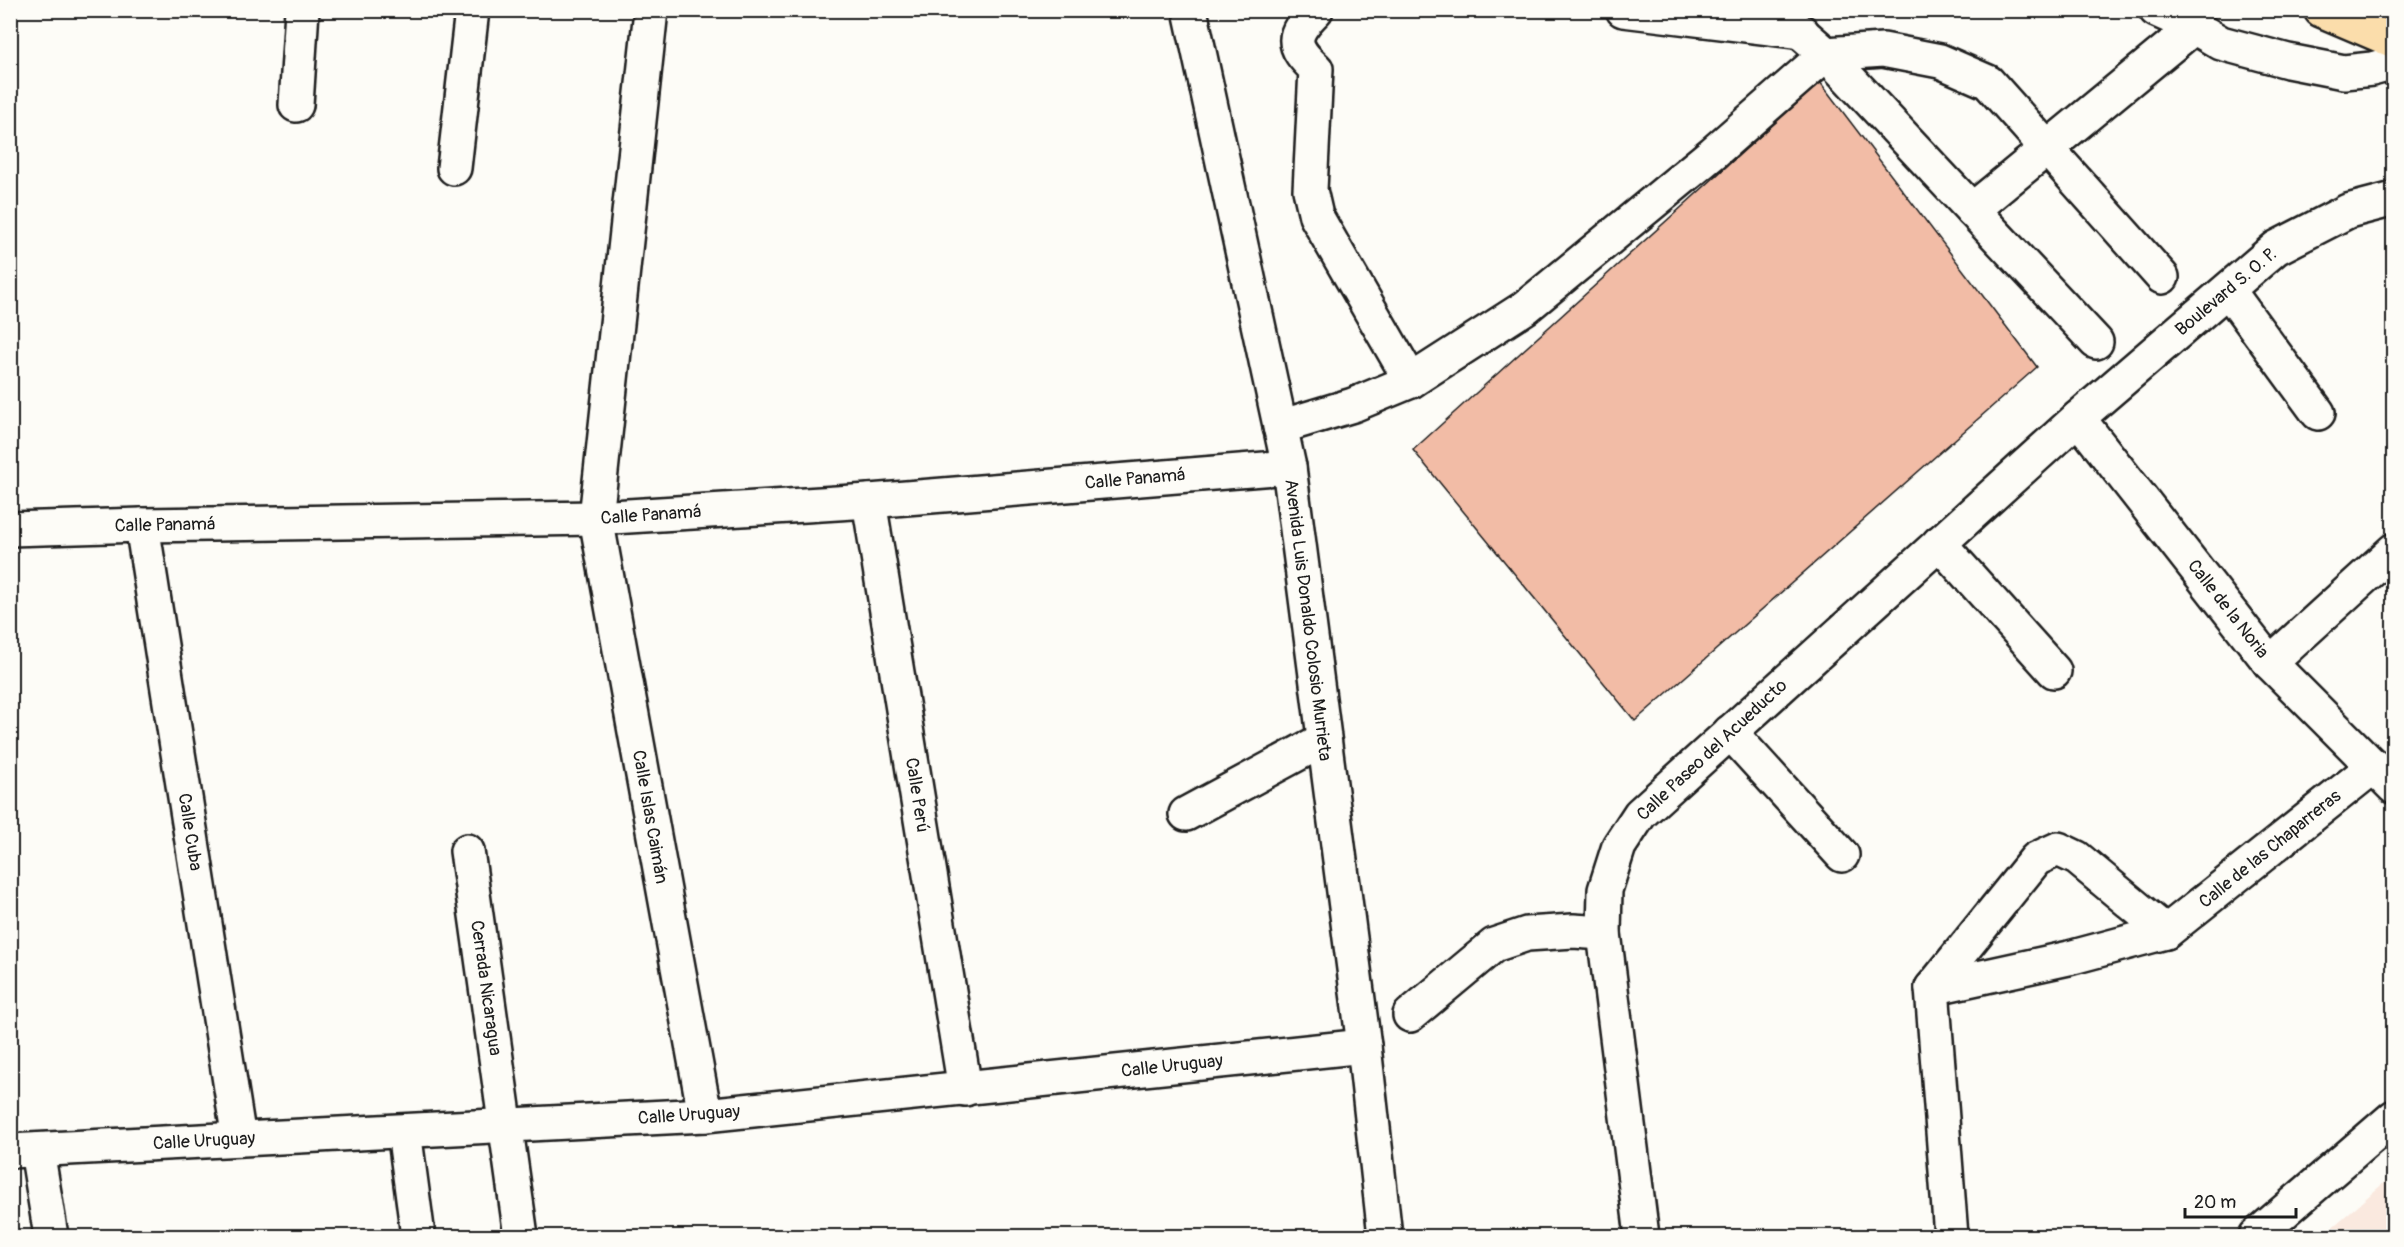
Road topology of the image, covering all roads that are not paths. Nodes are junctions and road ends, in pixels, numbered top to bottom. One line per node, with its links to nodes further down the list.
1 (302, 10): 15 (street)
2 (472, 10): 17 (street)
3 (651, 10): 29 (street, Calle Islas Caimán)
4 (1190, 10): 26 (street, Avenida Luis Donaldo Colosio Murrieta)
5 (1316, 10): 23 (street)
6 (1623, 10): 11 (street)
7 (1775, 10): 11 (street)
8 (2157, 10): 10 (street)
9 (2321, 10): 12 (main road)
10 (2194, 27): 14 (street); 16 (street)
11 (1802, 32): 13 (street)
12 (2394, 41)
13 (1826, 54): 16 (street); 19 (street); 23 (street)
14 (2394, 63)
15 (296, 105)
16 (2046, 148): 19 (street); 20 (street)
17 (454, 168)
18 (2394, 199): 21 (street, Boulevard S. O. P.)
19 (1972, 210): 22 (street)
20 (2162, 277)
21 (2228, 290): 24 (street); 25 (street, Boulevard S. O. P.)
22 (2096, 342)
23 (1412, 381): 26 (street)
24 (2318, 413)
25 (2078, 418): 32 (street, Calle Paseo del Acueducto); 34 (street, Calle de la Noria)
26 (1280, 427): 27 (street, Avenida Luis Donaldo Colosio Murrieta)
27 (1289, 467): 28 (street, Calle Panamá); 37 (street, Avenida Luis Donaldo Colosio Murrieta)
28 (869, 501): 29 (street, Calle Panamá); 47 (street, Calle Perú)
29 (596, 518): 30 (street, Calle Panamá); 48 (street, Calle Islas Caimán)
30 (142, 525): 31 (street, Calle Panamá); 52 (street, Calle Cuba)
31 (10, 529)
32 (1939, 543): 35 (street); 36 (street, Calle Paseo del Acueducto)
33 (2394, 550): 34 (street)
34 (2270, 663): 38 (street, Calle de la Noria)
35 (2054, 671)
36 (1730, 732): 41 (street); 43 (street, Calle Paseo del Acueducto)
37 (1323, 740): 39 (street); 46 (street, Avenida Luis Donaldo Colosio Murrieta)
38 (2384, 776): 42 (street, Calle de las Chaparreras)
39 (1186, 814)
40 (467, 851): 50 (street, Cerrada Nicaragua)
41 (1842, 855)
42 (2166, 932): 44 (street, Calle de las Chaparreras); 44 (street)
43 (1604, 933): 45 (street); 58 (street, Calle Paseo del Acueducto)
44 (1932, 988): 59 (street)
45 (1410, 1015)
46 (1364, 1046): 47 (street, Calle Uruguay); 57 (street, Avenida Luis Donaldo Colosio Murrieta)
47 (965, 1089): 48 (street, Calle Uruguay)
48 (705, 1115): 50 (street, Calle Uruguay)
49 (2394, 1117): 60 (street)
50 (505, 1125): 51 (street, Calle Uruguay); 56 (street, Cerrada Nicaragua)
51 (404, 1131): 52 (street, Calle Uruguay); 55 (street)
52 (239, 1139): 53 (street, Calle Uruguay)
53 (24, 1150): 54 (street)
54 (51, 1236)
55 (418, 1236)
56 (521, 1236)
57 (1385, 1236)
58 (1642, 1236)
59 (1951, 1236)
60 (2256, 1236)

